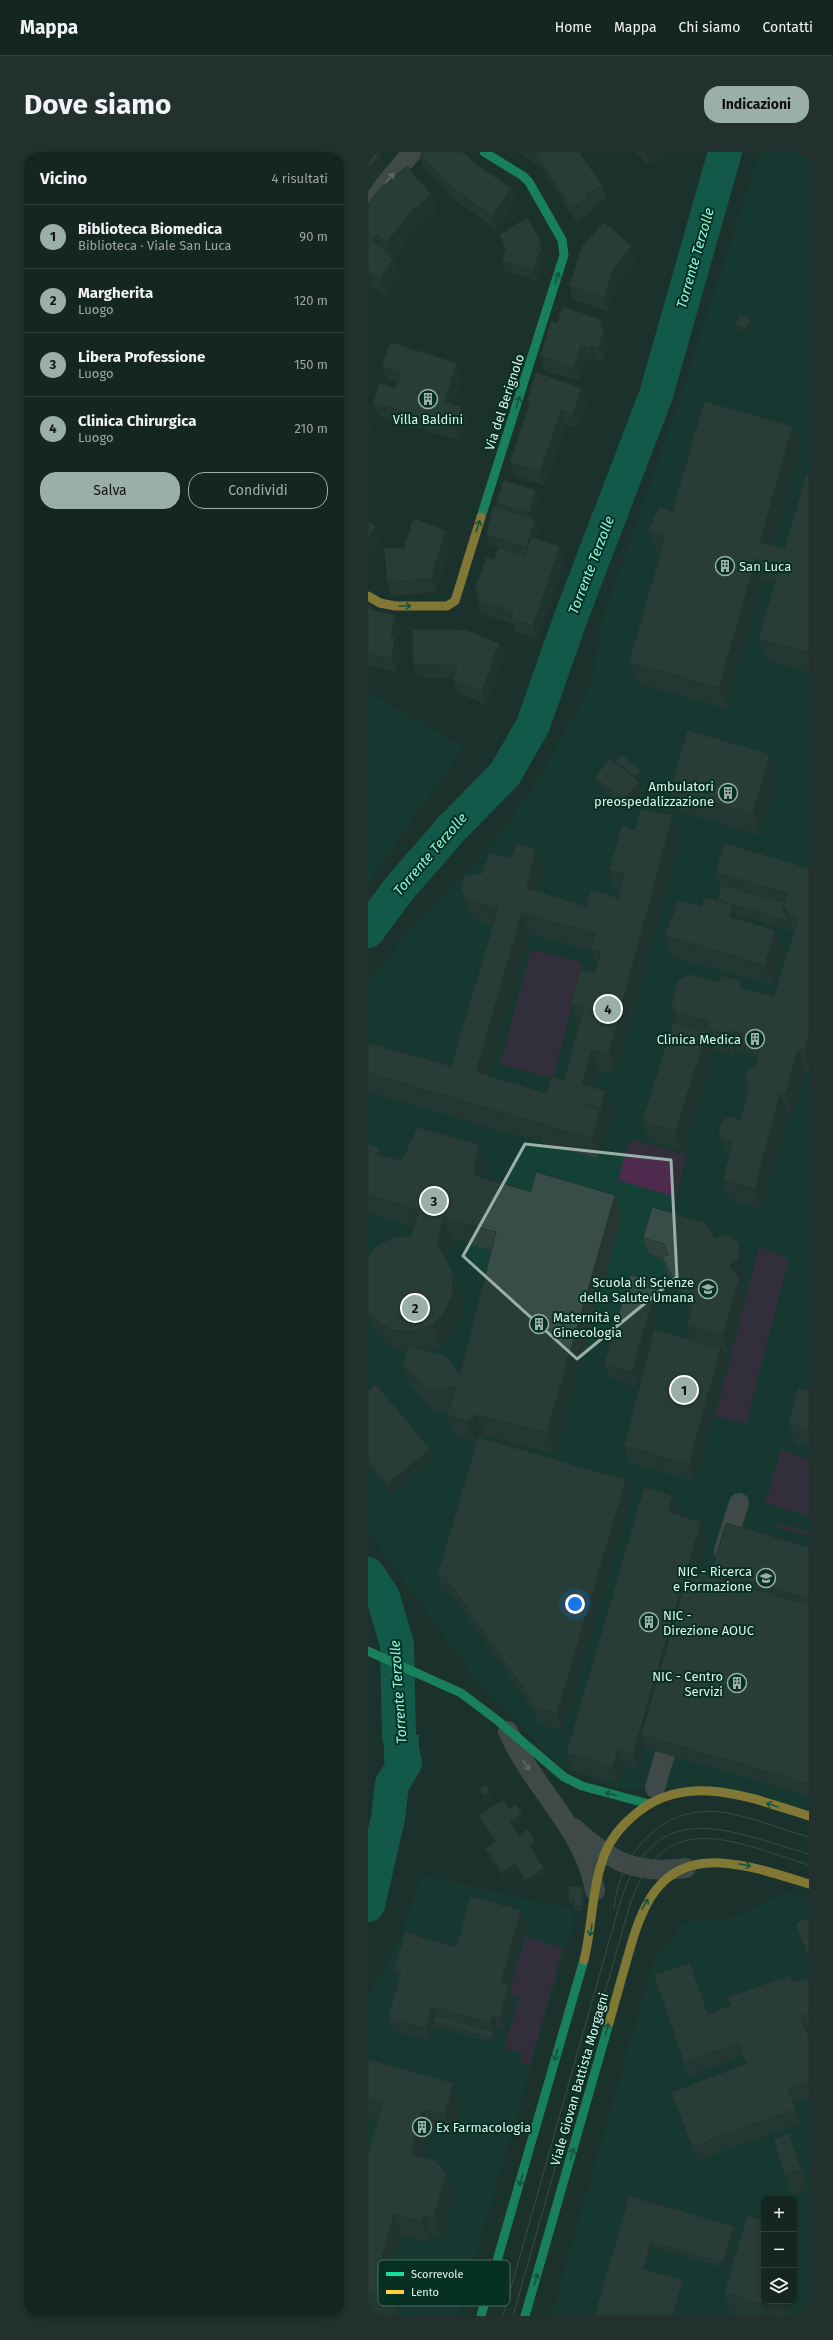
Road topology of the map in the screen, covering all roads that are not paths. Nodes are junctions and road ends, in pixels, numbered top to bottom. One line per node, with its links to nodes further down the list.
1 (412, 152): 3 (street, one-way to 1)
2 (484, 152): 4 (main road, Via del Berignolo, one-way to 2)
3 (368, 204)
4 (368, 596)
5 (738, 1503): 6 (street)
6 (719, 1567)
7 (368, 1651): 8 (main road)
8 (508, 1731): 10 (main road, one-way to 8); 12 (street, one-way to 12)
9 (665, 1754): 10 (street)
10 (652, 1796): 11 (main road, one-way to 10); 13 (main road)
11 (809, 1816)
12 (565, 1820): 13 (street); 16 (street)
13 (605, 1854): 14 (street); 16 (main road)
14 (686, 1868): 15 (main road, Viale Giovan Battista Morgagni, one-way to 15); 20 (main road, Viale Giovan Battista Morgagni, one-way to 14)
15 (809, 1884)
16 (595, 1891): 17 (main road, one-way to 17)
17 (497, 2260)
18 (484, 2306): 19 (main road, one-way to 19)
19 (481, 2316)
20 (525, 2316)

